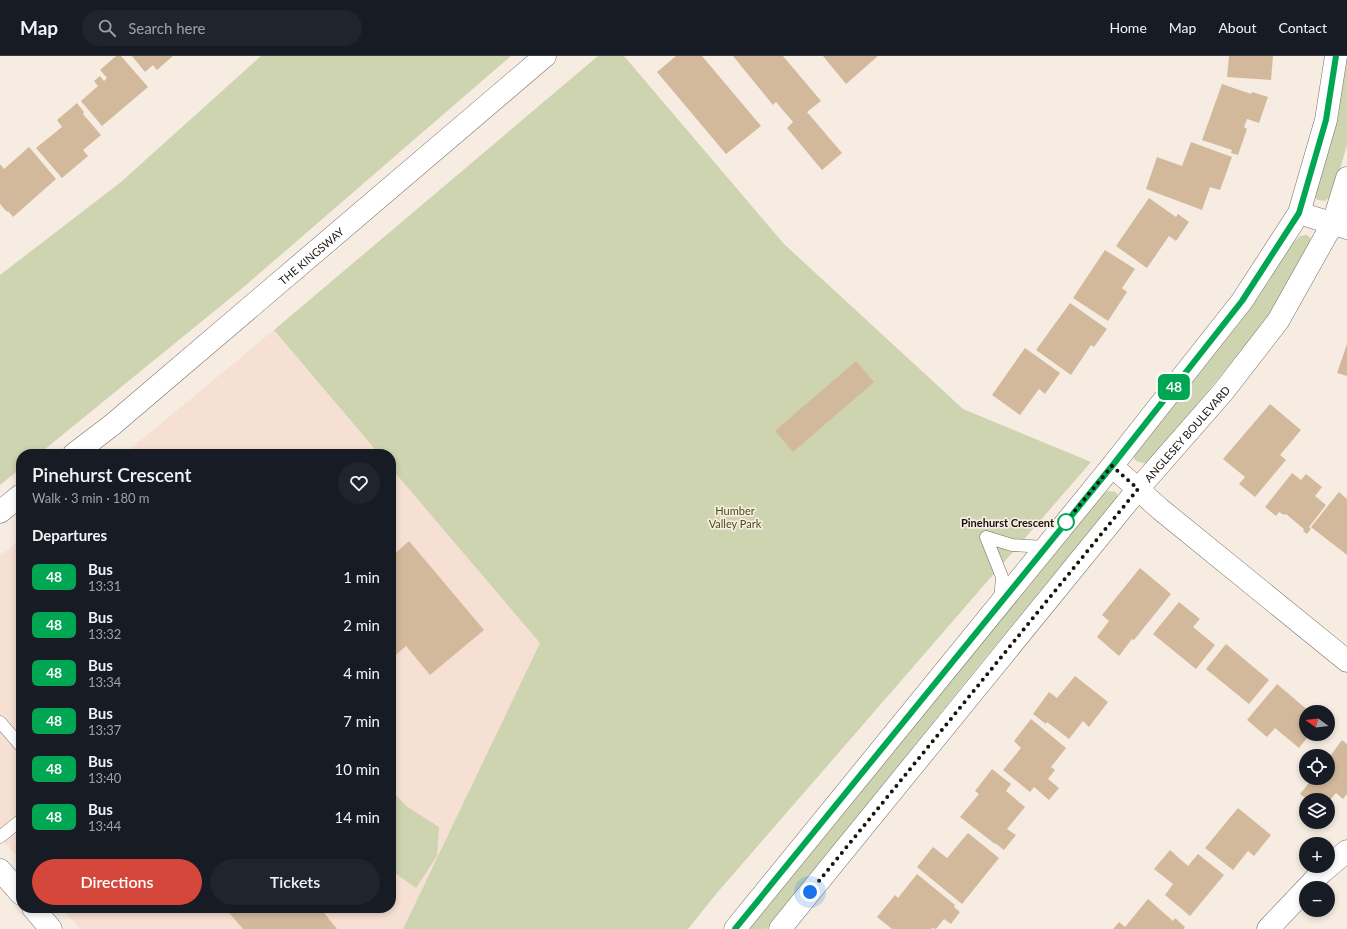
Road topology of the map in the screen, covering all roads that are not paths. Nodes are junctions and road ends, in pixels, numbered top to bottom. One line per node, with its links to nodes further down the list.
1 (545, 56): 6 (street, THE KINGSWAY)
2 (1336, 56): 4 (street)
3 (1347, 178): 5 (street, ANGLESEY BOULEVARD)
4 (1299, 213): 5 (street); 7 (street)
5 (1340, 225): 8 (street, ANGLESEY BOULEVARD)
6 (81, 449)
7 (1112, 466): 8 (street); 11 (street)
8 (1138, 489): 13 (street); 24 (street, ANGLESEY BOULEVARD)
9 (16, 499): 10 (street)
10 (0, 512)
11 (1045, 548): 12 (street); 12 (lane)
12 (999, 604): 23 (street)
13 (1347, 661)
14 (0, 722): 15 (lane)
15 (16, 740)
16 (16, 824): 17 (lane)
17 (0, 838)
18 (1347, 851): 25 (street)
19 (0, 870): 20 (street)
20 (16, 888)
21 (37, 913): 22 (street)
22 (51, 929)
23 (735, 929)
24 (780, 929)
25 (1268, 929)

